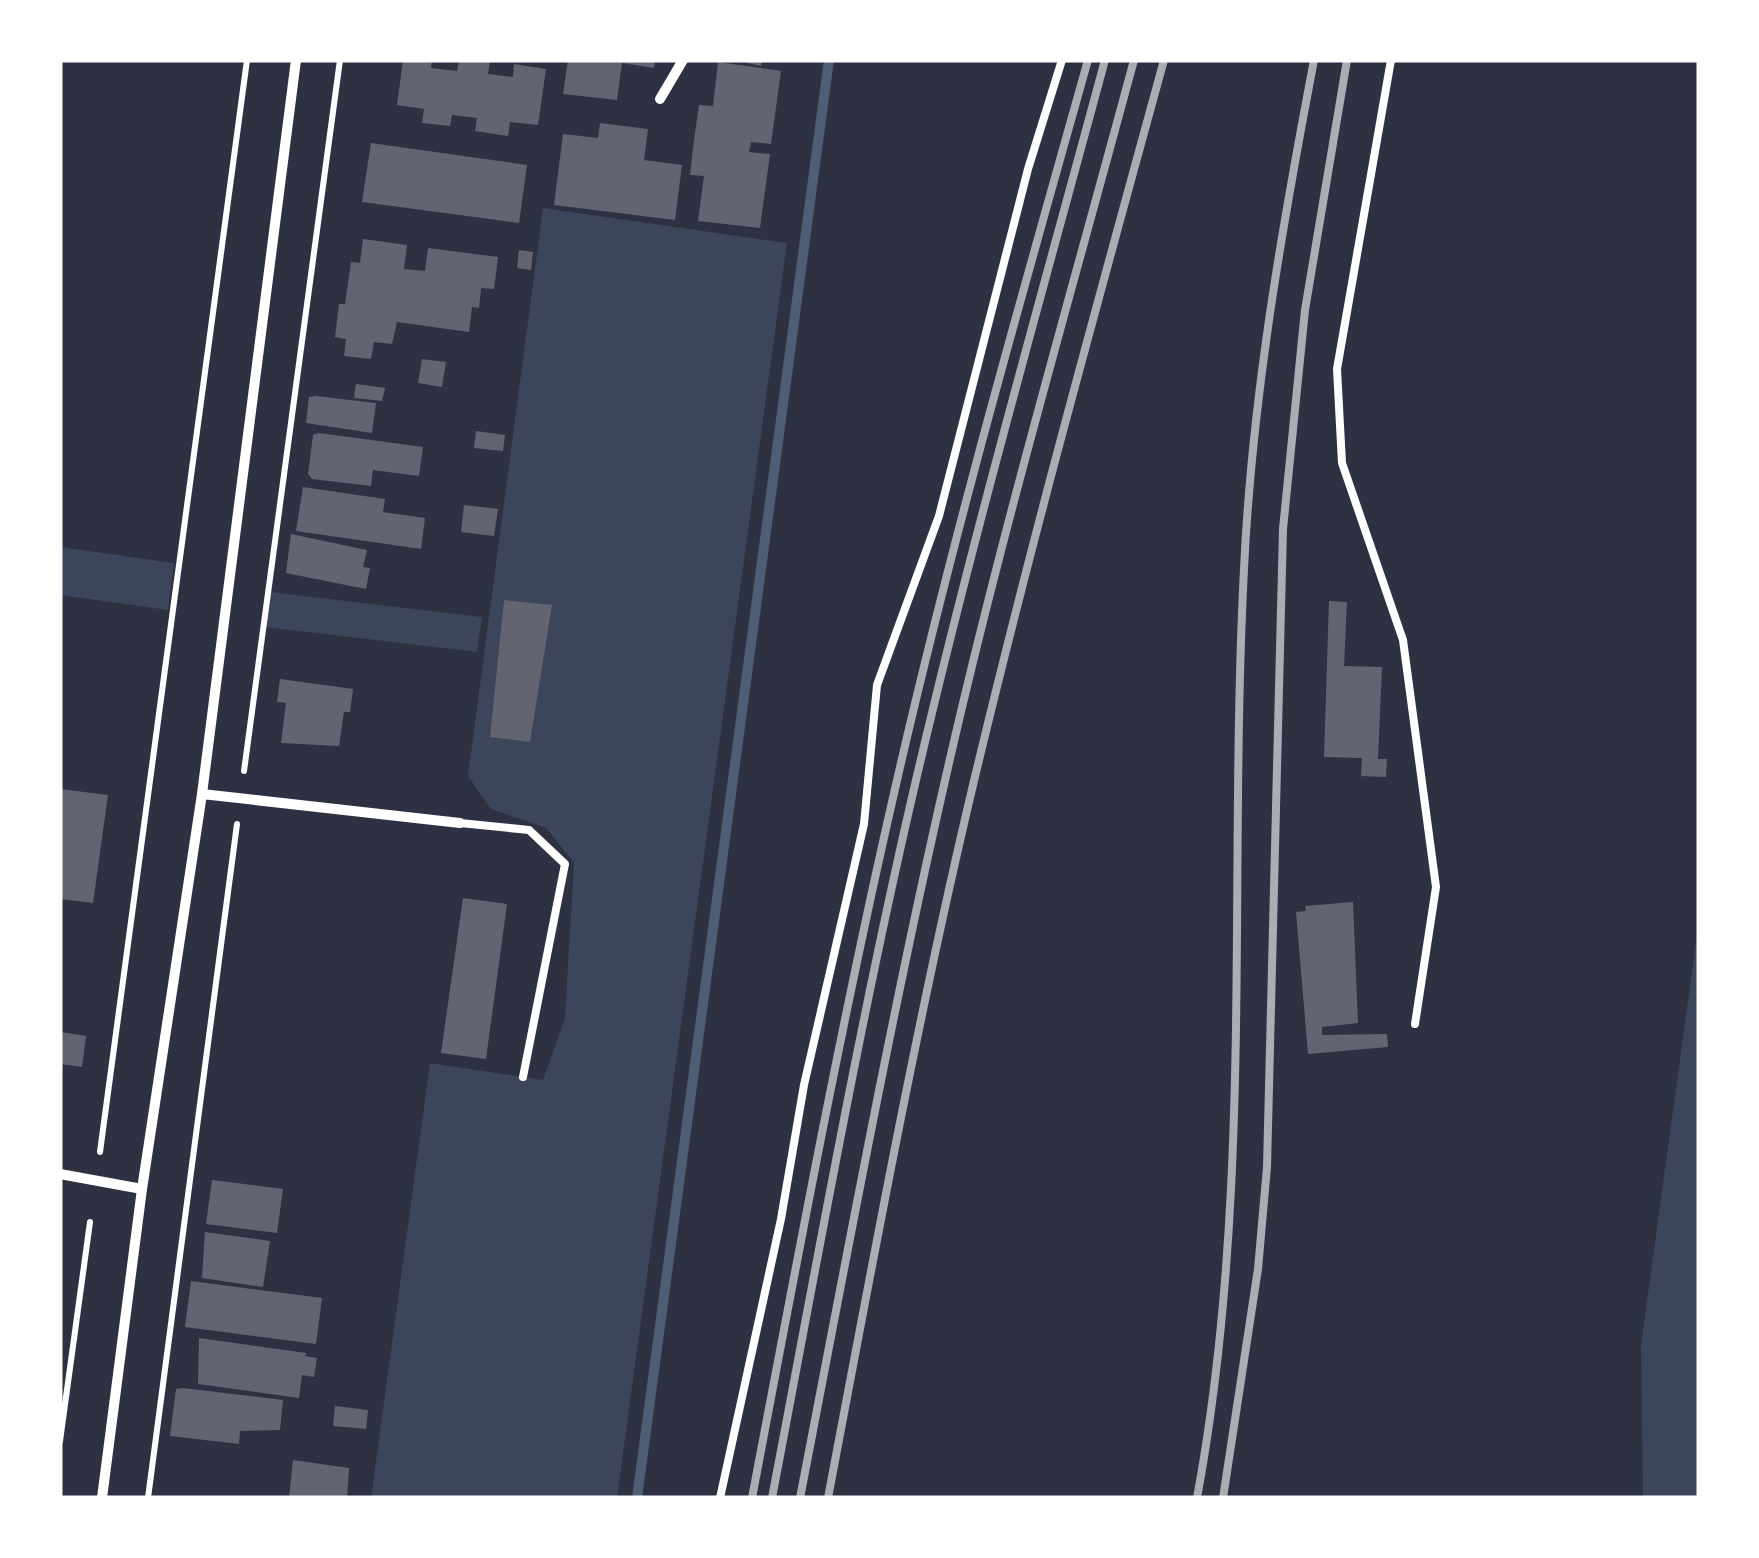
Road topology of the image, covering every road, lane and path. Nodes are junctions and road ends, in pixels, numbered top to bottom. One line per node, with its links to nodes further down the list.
1 (247, 60): 14 (path)
2 (296, 60): 9 (street)
3 (340, 60): 8 (path)
4 (683, 60): 7 (street)
5 (1062, 60): 21 (lane)
6 (1390, 60): 12 (lane)
7 (660, 100)
8 (244, 771)
9 (202, 794): 10 (street); 16 (street)
10 (460, 823): 13 (lane)
11 (237, 824): 20 (path)
12 (1415, 1024)
13 (524, 1077)
14 (100, 1152)
15 (60, 1174): 16 (street)
16 (142, 1189): 19 (street)
17 (90, 1222): 18 (path)
18 (60, 1441)
19 (102, 1498)
20 (148, 1498)
21 (720, 1498)

